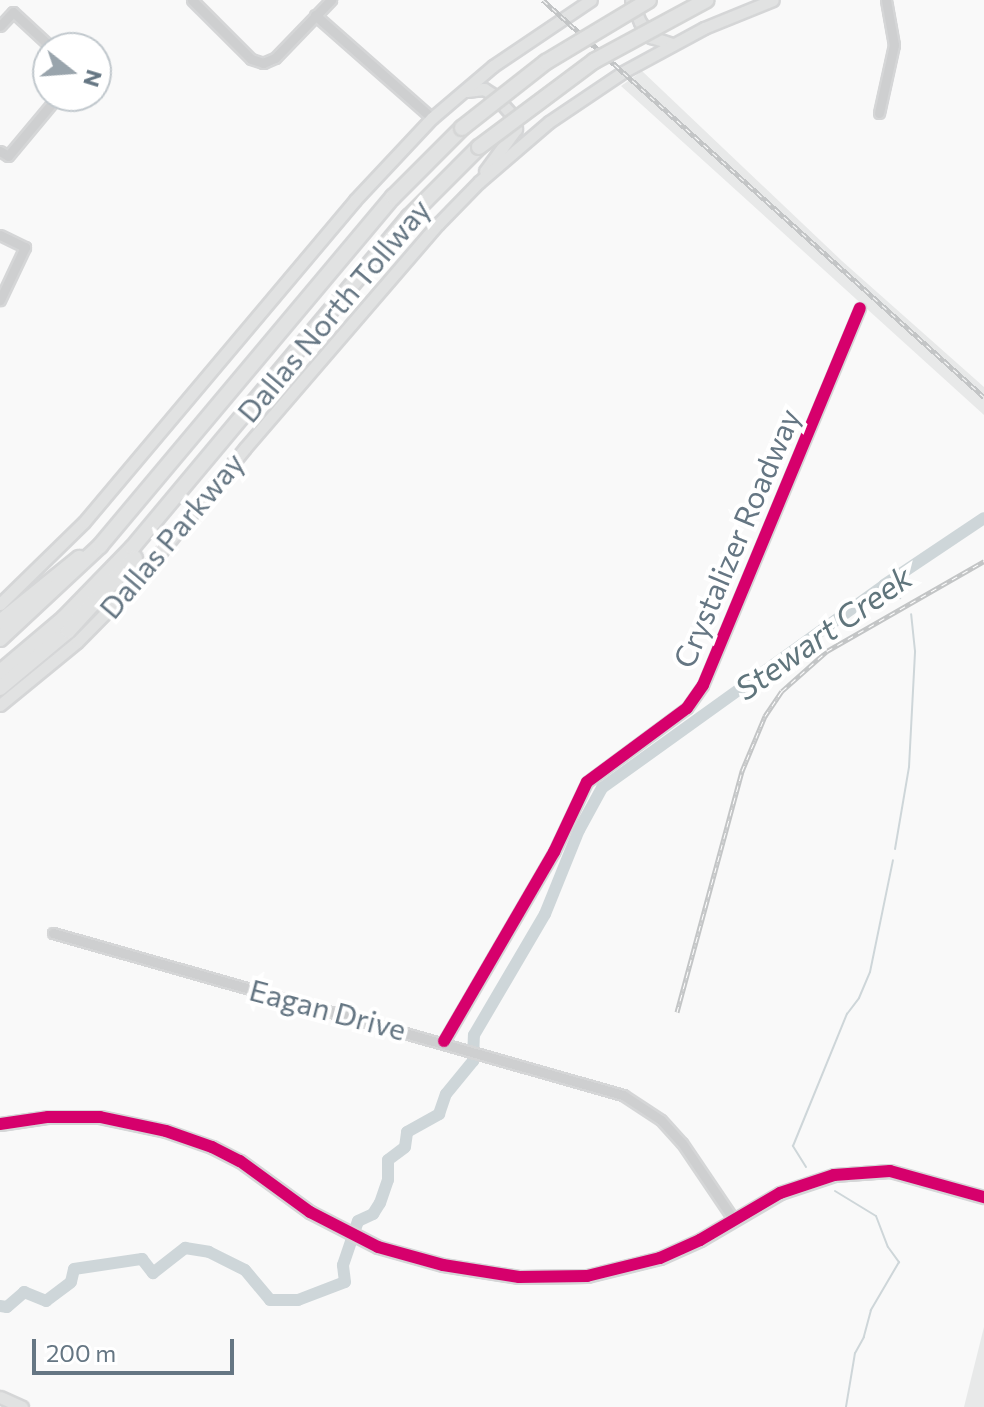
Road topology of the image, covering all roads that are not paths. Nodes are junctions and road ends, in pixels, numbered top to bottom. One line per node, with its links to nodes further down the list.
1 (192, 0): 10 (street)
2 (210, 0): 10 (street)
3 (331, 0): 11 (street)
4 (591, 0): 15 (main road)
5 (631, 0): 14 (main road)
6 (649, 0): 25 (highway, Dallas North Tollway, bridge)
7 (707, 0): 24 (highway, Dallas North Tollway, bridge)
8 (773, 0): 14 (main road, Dallas Parkway)
9 (886, 0): 17 (street)
10 (201, 8): 11 (street)
11 (315, 15): 18 (street)
12 (0, 26): 13 (street)
13 (35, 32)
14 (673, 44): 20 (main road, Dallas Parkway)
15 (460, 93): 18 (main road); 20 (main road)
16 (43, 112): 19 (street)
17 (879, 113)
18 (432, 118): 26 (main road)
19 (4, 154)
20 (479, 182): 31 (main road, Dallas Parkway)
21 (0, 235): 22 (street)
22 (0, 300)
23 (860, 308): 33 (street, Crystalizer Roadway)
24 (160, 515): 29 (highway, Dallas North Tollway); 30 (highway)
25 (100, 546): 27 (highway); 28 (highway, Dallas North Tollway)
26 (0, 604)
27 (0, 622)
28 (0, 639)
29 (0, 672)
30 (0, 688)
31 (0, 705)
32 (53, 933): 33 (street, Eagan Drive)
33 (444, 1041): 36 (street, Eagan Drive)
34 (0, 1126): 36 (main road)
35 (984, 1197): 36 (main road)
36 (734, 1220)
37 (0, 1397): 38 (main road)
38 (22, 1407)

